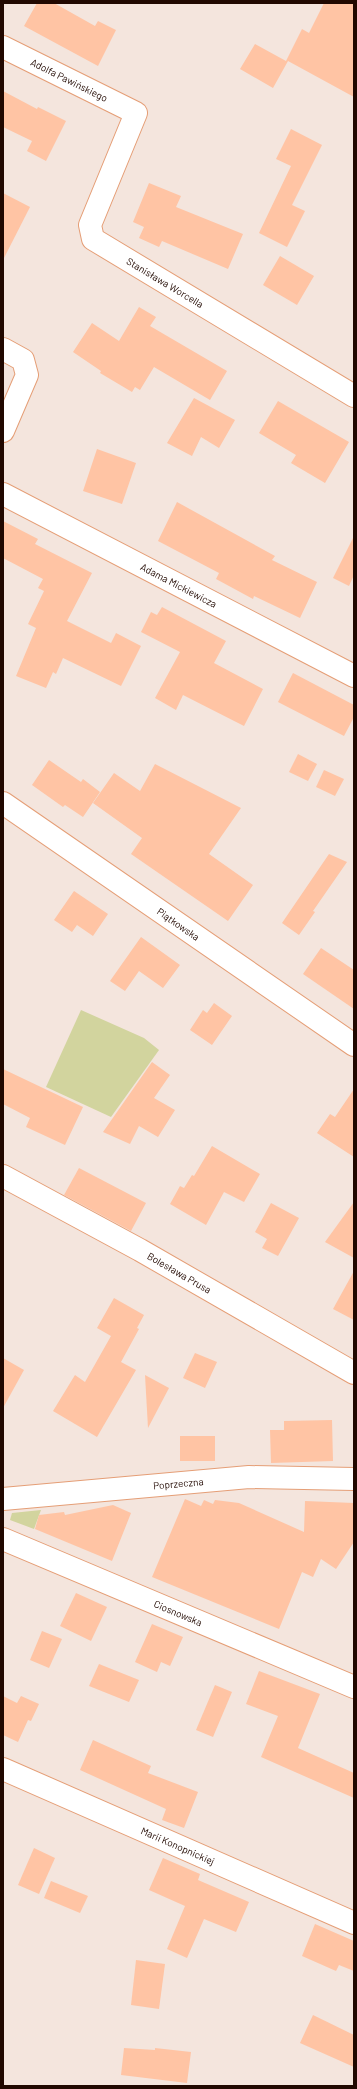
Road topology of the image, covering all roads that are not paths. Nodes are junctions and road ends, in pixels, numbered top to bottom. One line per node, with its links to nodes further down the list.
1 (3, 47): 2 (street, Adolfa Pawińskiego)
2 (136, 113): 4 (street, Stanisława Worcella)
3 (3, 349): 5 (street)
4 (354, 396)
5 (3, 431)
6 (3, 494): 7 (street, Adama Mickiewicza)
7 (354, 676)
8 (3, 803): 9 (street, Piątkowska)
9 (354, 1045)
10 (3, 1176): 11 (street, Bolesława Prusa)
11 (354, 1373)
12 (354, 1479): 13 (street, Poprzeczna)
13 (3, 1499)
14 (3, 1539): 15 (street, Ciosnowska)
15 (354, 1687)
16 (3, 1769): 17 (street, Marii Konopnickiej)
17 (354, 1922)

